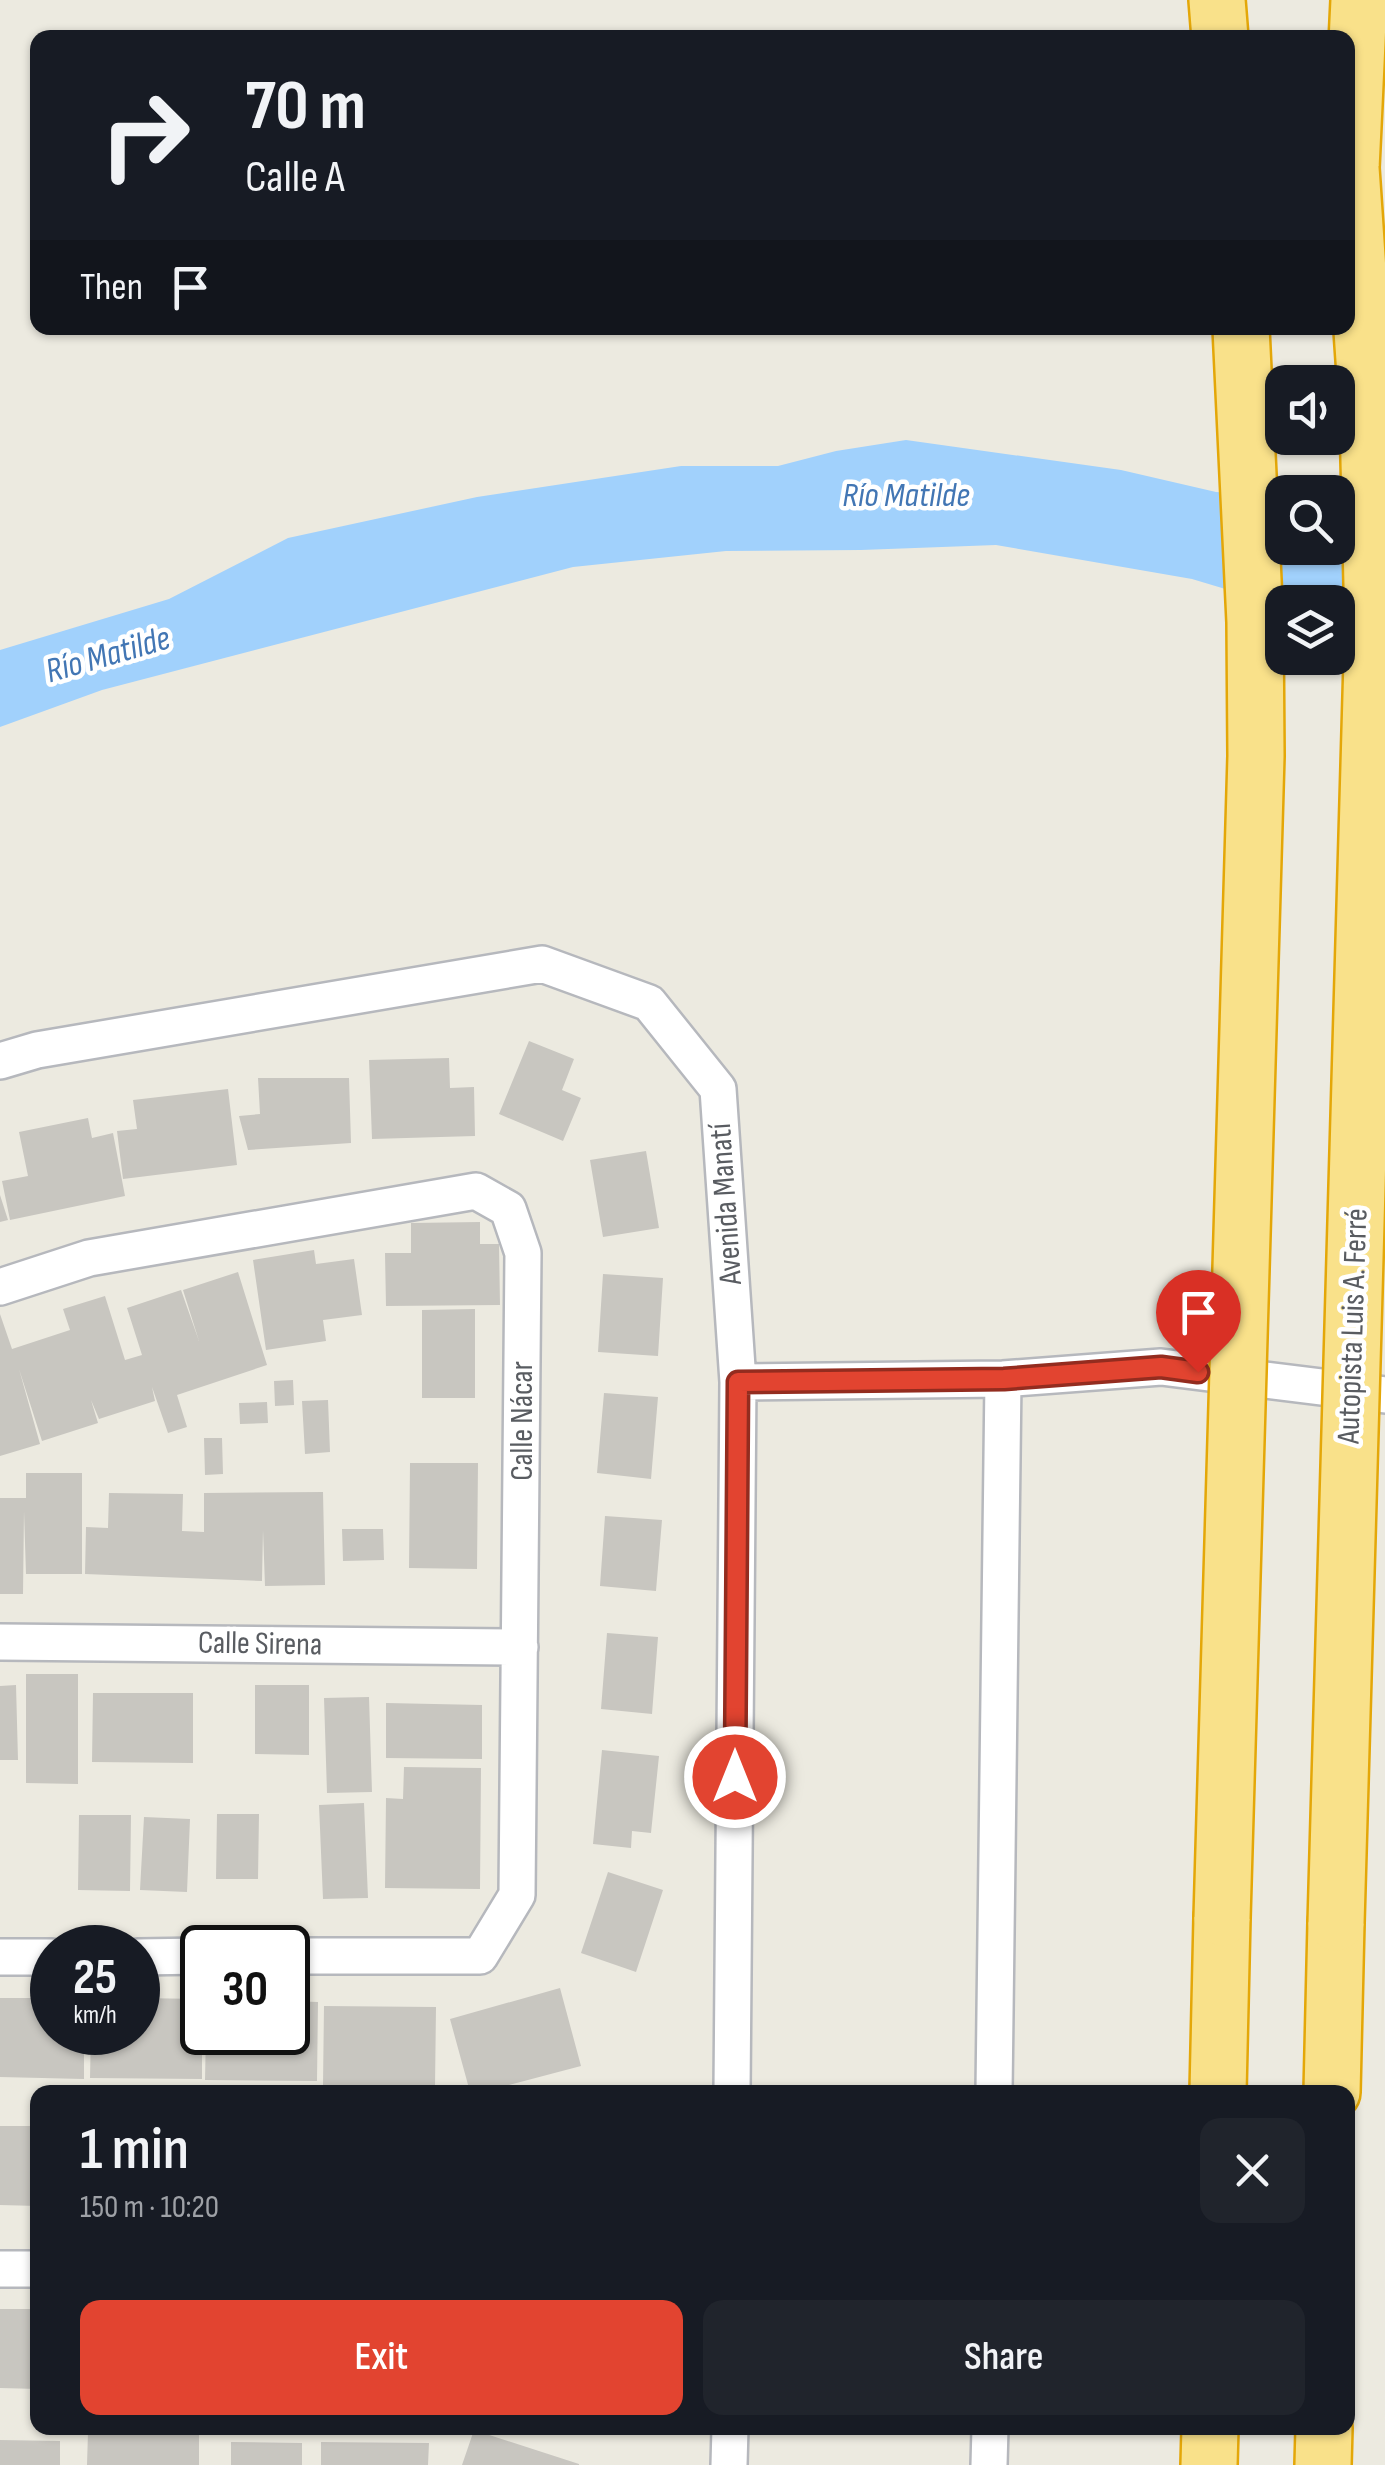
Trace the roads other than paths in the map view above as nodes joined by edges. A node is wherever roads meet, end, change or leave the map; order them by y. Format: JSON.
{"nodes":[{"id":1,"x":1216,"y":0,"type":"edge"},
{"id":2,"x":1332,"y":0,"type":"edge"},
{"id":3,"x":1359,"y":0,"type":"edge"},
{"id":4,"x":1219,"y":30,"type":"edge"},
{"id":5,"x":1335,"y":30,"type":"edge"},
{"id":6,"x":1355,"y":62,"type":"edge"},
{"id":7,"x":1355,"y":238,"type":"edge"},
{"id":8,"x":1241,"y":335,"type":"edge"},
{"id":9,"x":0,"y":1061,"type":"edge"},
{"id":10,"x":0,"y":1287,"type":"edge"},
{"id":11,"x":1004,"y":1379,"type":"junction"},
{"id":12,"x":738,"y":1382,"type":"junction"},
{"id":13,"x":1385,"y":1395,"type":"edge"},
{"id":14,"x":0,"y":1642,"type":"edge"},
{"id":15,"x":520,"y":1646,"type":"junction"},
{"id":16,"x":310,"y":1956,"type":"edge"},
{"id":17,"x":0,"y":1957,"type":"edge"},
{"id":18,"x":30,"y":1957,"type":"edge"},
{"id":19,"x":732,"y":2085,"type":"edge"},
{"id":20,"x":994,"y":2085,"type":"edge"},
{"id":21,"x":1218,"y":2085,"type":"edge"},
{"id":22,"x":1332,"y":2085,"type":"edge"},
{"id":23,"x":0,"y":2269,"type":"edge"},
{"id":24,"x":30,"y":2270,"type":"edge"},
{"id":25,"x":730,"y":2435,"type":"edge"},
{"id":26,"x":990,"y":2435,"type":"edge"},
{"id":27,"x":1210,"y":2435,"type":"edge"},
{"id":28,"x":1324,"y":2435,"type":"edge"},
{"id":29,"x":729,"y":2465,"type":"edge"},
{"id":30,"x":989,"y":2465,"type":"edge"},
{"id":31,"x":1209,"y":2465,"type":"edge"},
{"id":32,"x":1323,"y":2465,"type":"edge"}],
"edges":[{"from":1,"to":4,"type":"highway"},
{"from":2,"to":5,"type":"highway"},
{"from":3,"to":6,"type":"highway","name":"Autopista Luis A. Ferré"},
{"from":7,"to":22,"type":"highway","name":"Autopista Luis A. Ferré","bridge":true},
{"from":8,"to":21,"type":"highway","bridge":true},
{"from":9,"to":12,"type":"street","name":"Avenida Manatí"},
{"from":10,"to":15,"type":"street","name":"Calle Nácar"},
{"from":11,"to":12,"type":"street"},
{"from":11,"to":13,"type":"street"},
{"from":11,"to":20,"type":"street"},
{"from":12,"to":19,"type":"street","name":"Avenida Manatí"},
{"from":14,"to":15,"type":"street","name":"Calle Sirena"},
{"from":15,"to":16,"type":"street","name":"Calle Nácar"},
{"from":17,"to":18,"type":"street"},
{"from":23,"to":24,"type":"street"},
{"from":25,"to":29,"type":"street"},
{"from":26,"to":30,"type":"street"},
{"from":27,"to":31,"type":"highway"},
{"from":28,"to":32,"type":"highway"}]}
